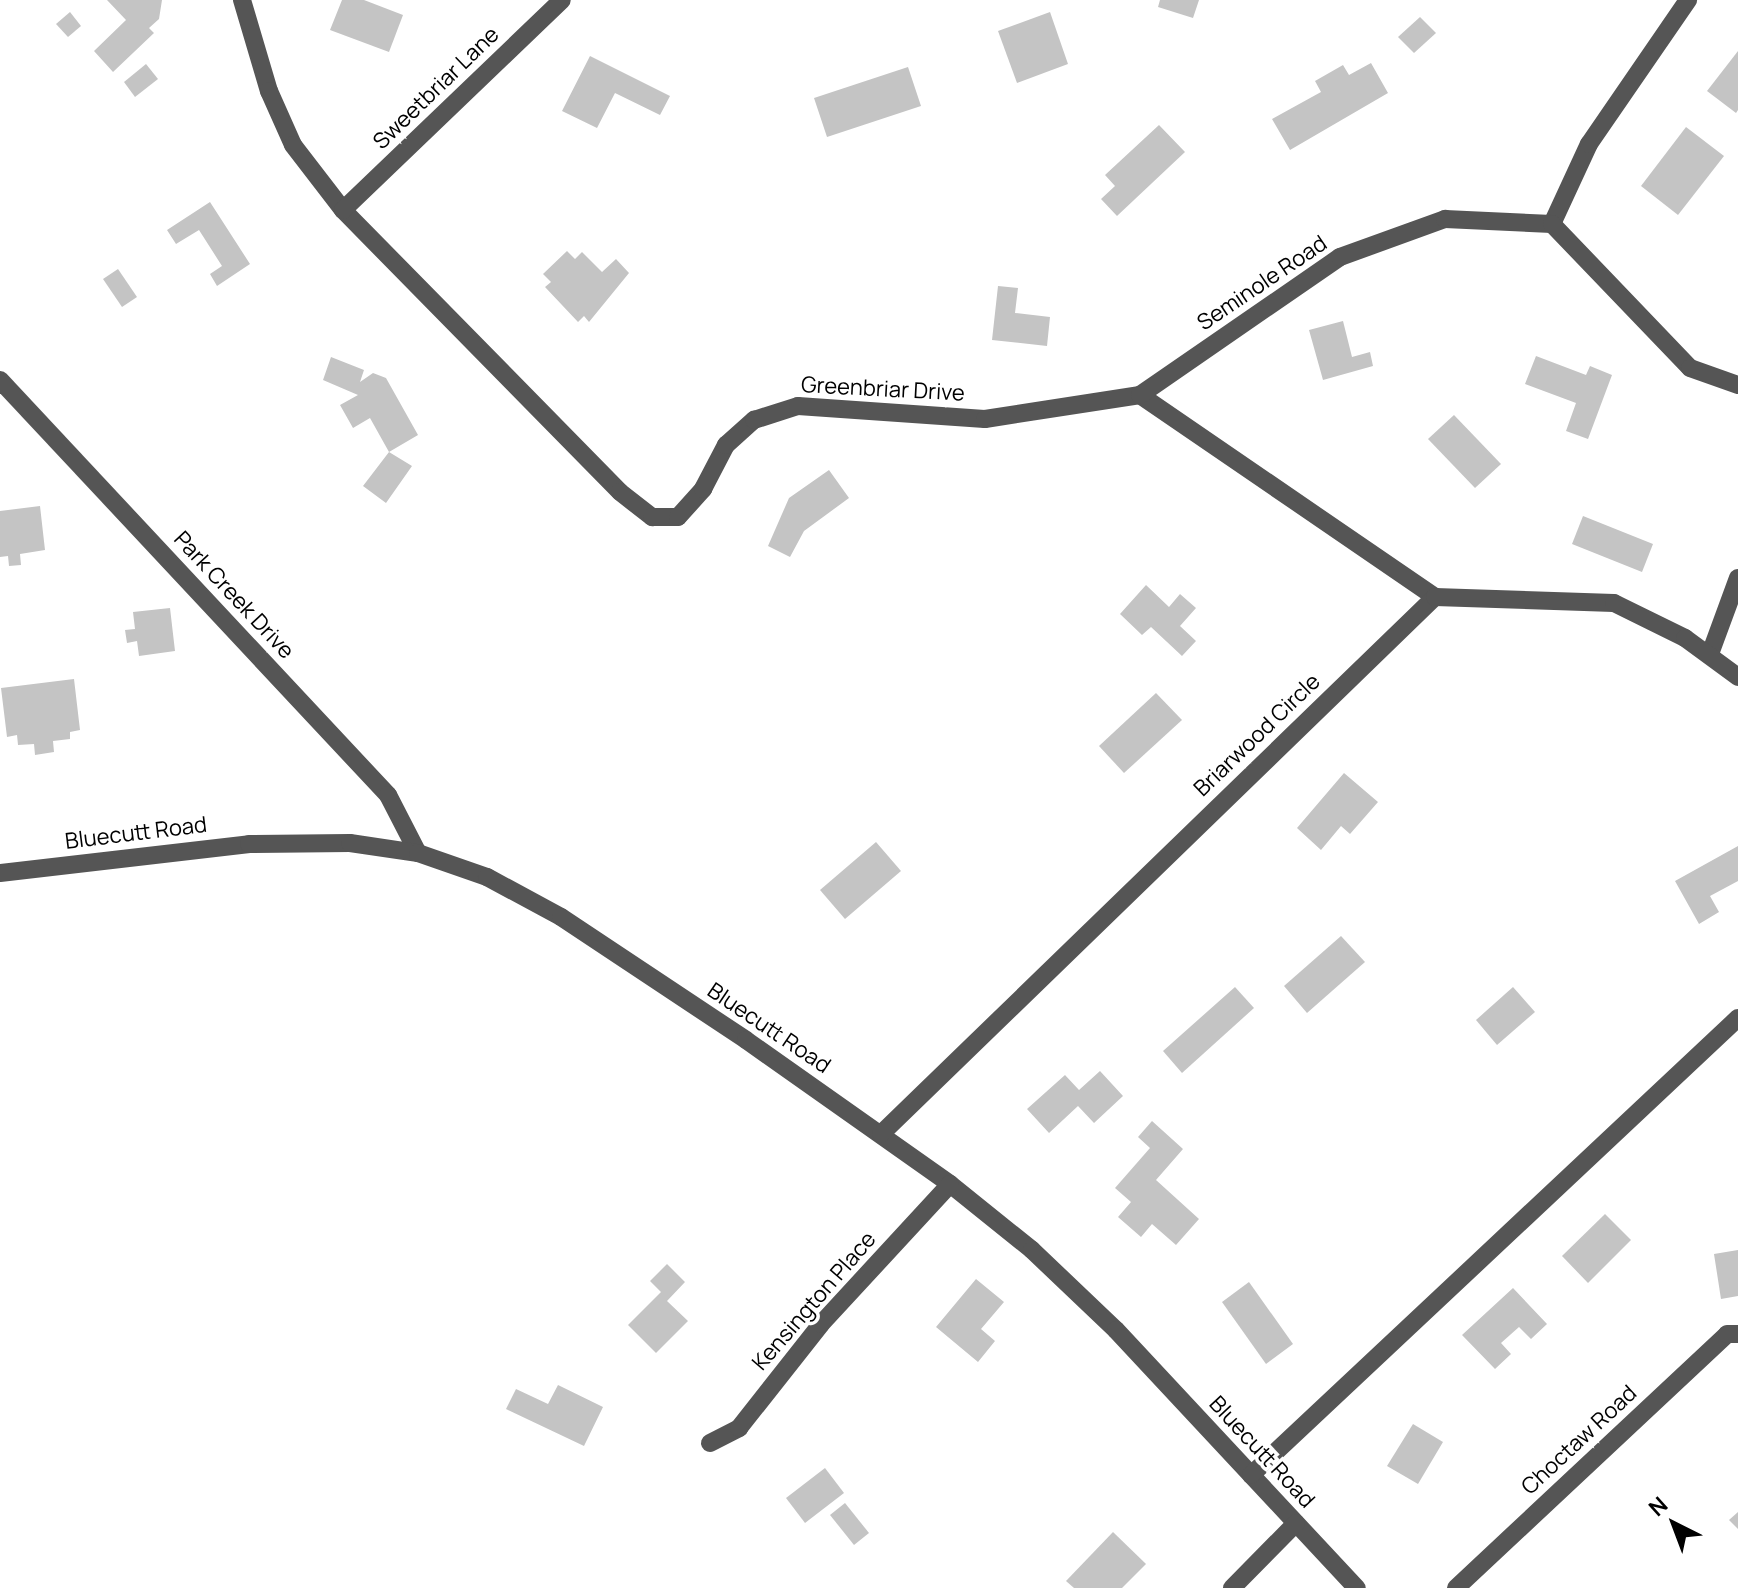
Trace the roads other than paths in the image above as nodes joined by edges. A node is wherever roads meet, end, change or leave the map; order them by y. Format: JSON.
{"nodes":[{"id":1,"x":242,"y":0,"type":"edge"},
{"id":2,"x":562,"y":0,"type":"edge"},
{"id":3,"x":1688,"y":0,"type":"edge"},
{"id":4,"x":343,"y":210,"type":"junction"},
{"id":5,"x":1552,"y":224,"type":"junction"},
{"id":6,"x":0,"y":380,"type":"edge"},
{"id":7,"x":1738,"y":385,"type":"edge"},
{"id":8,"x":1140,"y":395,"type":"junction"},
{"id":9,"x":1738,"y":578,"type":"edge"},
{"id":10,"x":1435,"y":597,"type":"junction"},
{"id":11,"x":1710,"y":654,"type":"junction"},
{"id":12,"x":1738,"y":677,"type":"edge"},
{"id":13,"x":418,"y":853,"type":"junction"},
{"id":14,"x":0,"y":873,"type":"edge"},
{"id":15,"x":1738,"y":1018,"type":"edge"},
{"id":16,"x":881,"y":1134,"type":"junction"},
{"id":17,"x":950,"y":1184,"type":"junction"},
{"id":18,"x":1738,"y":1334,"type":"edge"},
{"id":19,"x":710,"y":1443,"type":"dead end"},
{"id":20,"x":1251,"y":1475,"type":"junction"},
{"id":21,"x":1296,"y":1523,"type":"junction"},
{"id":22,"x":1232,"y":1588,"type":"edge"},
{"id":23,"x":1357,"y":1588,"type":"edge"},
{"id":24,"x":1456,"y":1588,"type":"edge"}],
"edges":[{"from":1,"to":4,"type":"street","name":"Greenbriar Drive"},
{"from":2,"to":4,"type":"street","name":"Sweetbriar Lane"},
{"from":3,"to":5,"type":"street"},
{"from":4,"to":8,"type":"street","name":"Greenbriar Drive"},
{"from":5,"to":7,"type":"street"},
{"from":5,"to":8,"type":"street","name":"Seminole Road"},
{"from":6,"to":13,"type":"street","name":"Park Creek Drive"},
{"from":8,"to":10,"type":"street"},
{"from":9,"to":11,"type":"street"},
{"from":10,"to":11,"type":"street"},
{"from":10,"to":16,"type":"street","name":"Briarwood Circle"},
{"from":11,"to":12,"type":"street"},
{"from":13,"to":14,"type":"street","name":"Bluecutt Road"},
{"from":13,"to":16,"type":"street","name":"Bluecutt Road"},
{"from":15,"to":20,"type":"street"},
{"from":16,"to":17,"type":"street","name":"Bluecutt Road"},
{"from":17,"to":19,"type":"street","name":"Kensington Place"},
{"from":17,"to":20,"type":"street","name":"Bluecutt Road"},
{"from":18,"to":24,"type":"street","name":"Choctaw Road"},
{"from":20,"to":21,"type":"street","name":"Bluecutt Road"},
{"from":21,"to":22,"type":"street"},
{"from":21,"to":23,"type":"street","name":"Bluecutt Road"}]}
